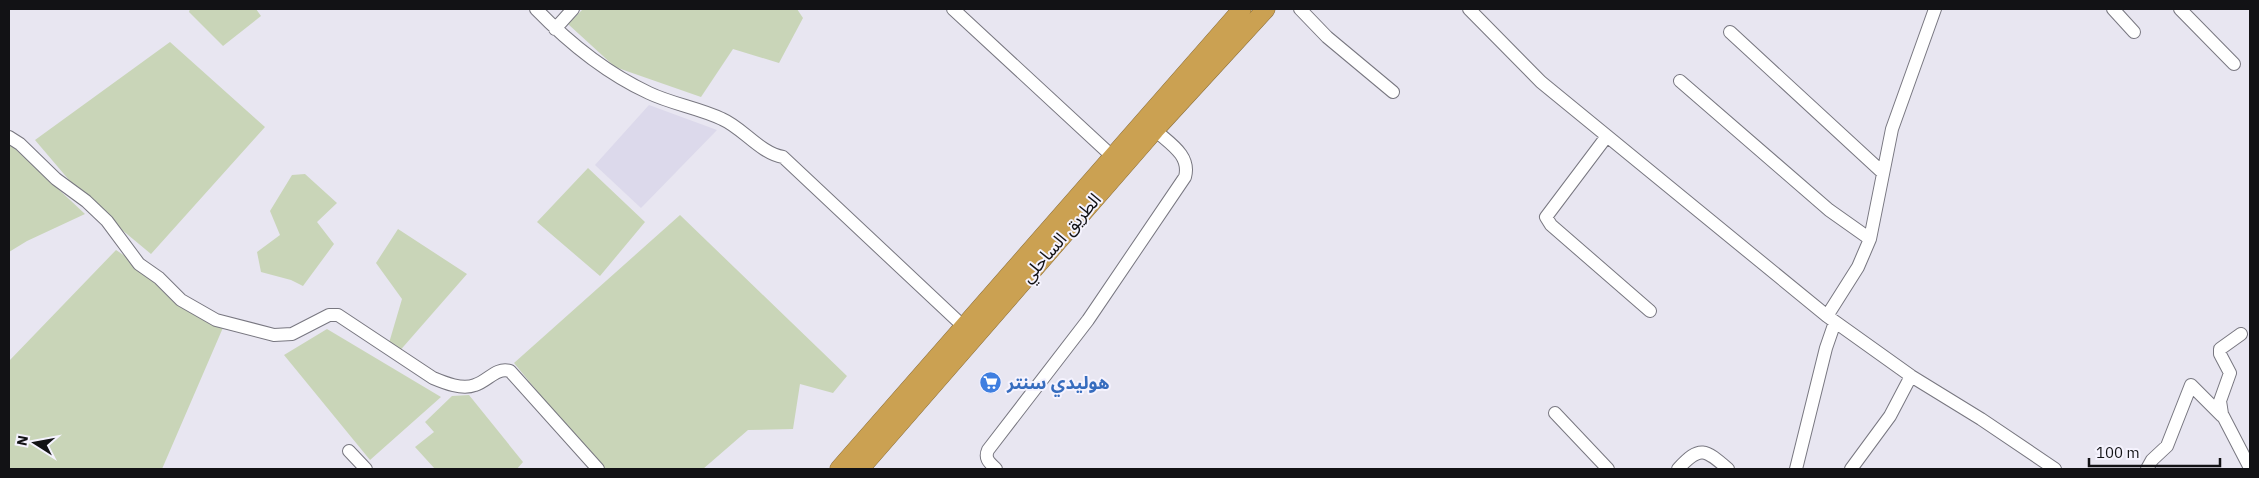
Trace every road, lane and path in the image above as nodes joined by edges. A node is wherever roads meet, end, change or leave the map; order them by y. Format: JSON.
{"nodes":[{"id":1,"x":536,"y":9,"type":"edge"},
{"id":2,"x":573,"y":9,"type":"edge"},
{"id":3,"x":953,"y":9,"type":"edge"},
{"id":4,"x":1242,"y":9,"type":"edge"},
{"id":5,"x":1266,"y":9,"type":"edge"},
{"id":6,"x":1300,"y":9,"type":"edge"},
{"id":7,"x":1469,"y":9,"type":"edge"},
{"id":8,"x":1935,"y":9,"type":"edge"},
{"id":9,"x":2114,"y":9,"type":"edge"},
{"id":10,"x":2180,"y":9,"type":"edge"},
{"id":11,"x":556,"y":29,"type":"junction"},
{"id":12,"x":1730,"y":32,"type":"dead end"},
{"id":13,"x":2134,"y":32,"type":"dead end"},
{"id":14,"x":2234,"y":64,"type":"dead end"},
{"id":15,"x":1680,"y":81,"type":"dead end"},
{"id":16,"x":1393,"y":92,"type":"dead end"},
{"id":17,"x":1155,"y":130,"type":"junction"},
{"id":18,"x":1607,"y":136,"type":"junction"},
{"id":19,"x":9,"y":137,"type":"edge"},
{"id":20,"x":1113,"y":157,"type":"junction"},
{"id":21,"x":1882,"y":172,"type":"junction"},
{"id":22,"x":1870,"y":239,"type":"junction"},
{"id":23,"x":1650,"y":311,"type":"dead end"},
{"id":24,"x":1831,"y":319,"type":"junction"},
{"id":25,"x":963,"y":326,"type":"junction"},
{"id":26,"x":2241,"y":334,"type":"dead end"},
{"id":27,"x":1911,"y":376,"type":"junction"},
{"id":28,"x":1555,"y":413,"type":"dead end"},
{"id":29,"x":2224,"y":417,"type":"junction"},
{"id":30,"x":348,"y":450,"type":"dead end"},
{"id":31,"x":2250,"y":468,"type":"edge"},
{"id":32,"x":366,"y":469,"type":"edge"},
{"id":33,"x":598,"y":469,"type":"edge"},
{"id":34,"x":839,"y":469,"type":"edge"},
{"id":35,"x":860,"y":469,"type":"edge"},
{"id":36,"x":996,"y":469,"type":"edge"},
{"id":37,"x":1608,"y":469,"type":"edge"},
{"id":38,"x":1678,"y":469,"type":"edge"},
{"id":39,"x":1728,"y":469,"type":"edge"},
{"id":40,"x":1796,"y":469,"type":"edge"},
{"id":41,"x":1851,"y":469,"type":"edge"},
{"id":42,"x":2054,"y":469,"type":"edge"},
{"id":43,"x":2147,"y":469,"type":"edge"}],
"edges":[{"from":1,"to":11,"type":"street"},
{"from":2,"to":11,"type":"street"},
{"from":3,"to":20,"type":"street"},
{"from":4,"to":20,"type":"highway","name":"الطريق الساحلي"},
{"from":5,"to":17,"type":"highway","name":"الطريق الساحلي"},
{"from":6,"to":16,"type":"street"},
{"from":7,"to":18,"type":"street"},
{"from":8,"to":21,"type":"street"},
{"from":9,"to":13,"type":"street"},
{"from":10,"to":14,"type":"street"},
{"from":11,"to":25,"type":"street"},
{"from":12,"to":21,"type":"street"},
{"from":15,"to":22,"type":"street"},
{"from":17,"to":35,"type":"highway","name":"الطريق الساحلي"},
{"from":17,"to":36,"type":"street"},
{"from":18,"to":23,"type":"street"},
{"from":18,"to":24,"type":"street"},
{"from":19,"to":33,"type":"street"},
{"from":20,"to":25,"type":"highway","name":"الطريق الساحلي"},
{"from":21,"to":22,"type":"street"},
{"from":22,"to":24,"type":"street"},
{"from":24,"to":27,"type":"street"},
{"from":24,"to":40,"type":"street"},
{"from":25,"to":34,"type":"highway","name":"الطريق الساحلي"},
{"from":26,"to":29,"type":"street"},
{"from":27,"to":41,"type":"street"},
{"from":27,"to":42,"type":"street"},
{"from":28,"to":37,"type":"street"},
{"from":29,"to":31,"type":"street"},
{"from":29,"to":43,"type":"street"},
{"from":30,"to":32,"type":"street"},
{"from":38,"to":39,"type":"street"}]}
